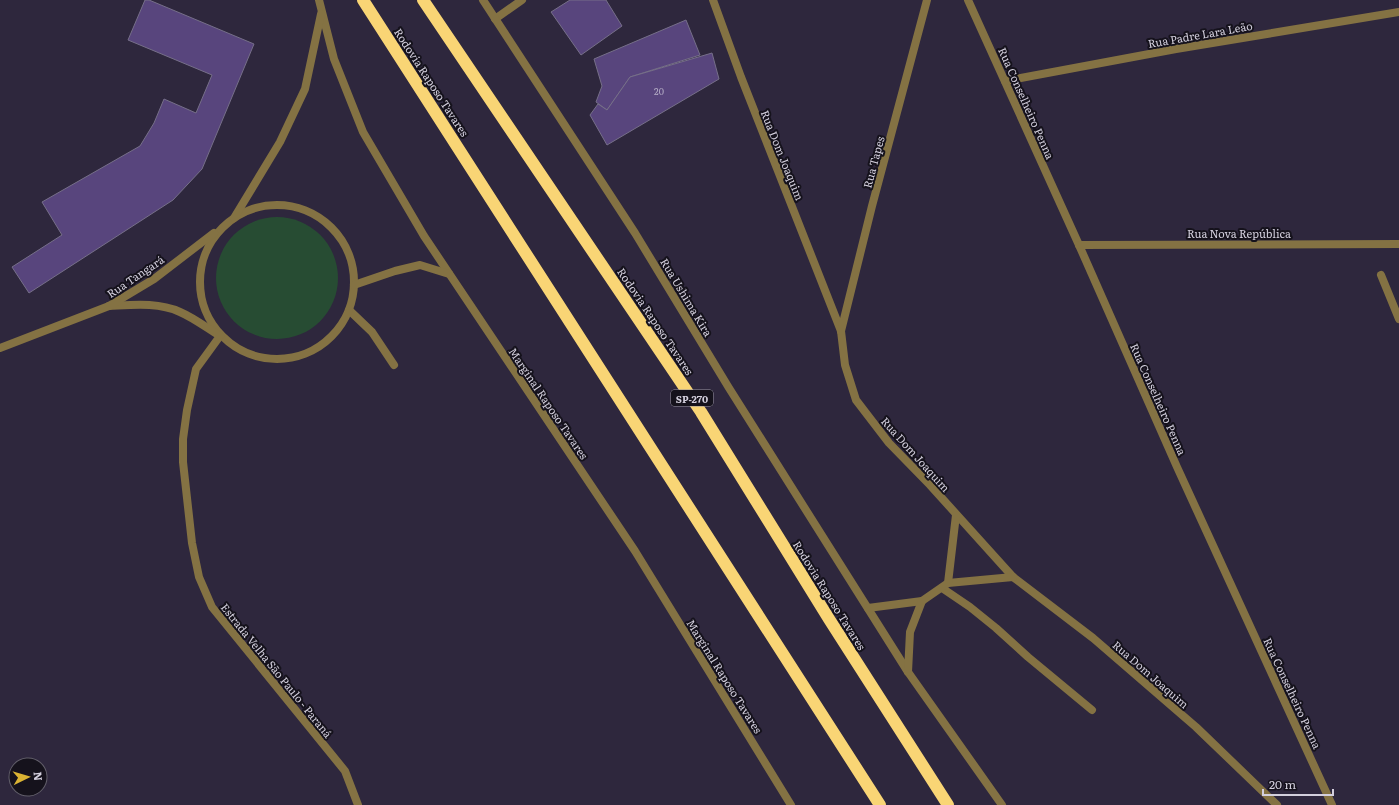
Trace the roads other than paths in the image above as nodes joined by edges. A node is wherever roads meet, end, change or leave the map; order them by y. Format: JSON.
{"nodes":[{"id":1,"x":319,"y":0,"type":"edge"},
{"id":2,"x":363,"y":0,"type":"edge"},
{"id":3,"x":423,"y":0,"type":"edge"},
{"id":4,"x":483,"y":0,"type":"edge"},
{"id":5,"x":522,"y":0,"type":"edge"},
{"id":6,"x":713,"y":0,"type":"edge"},
{"id":7,"x":928,"y":0,"type":"edge"},
{"id":8,"x":968,"y":0,"type":"edge"},
{"id":9,"x":321,"y":11,"type":"junction"},
{"id":10,"x":1399,"y":12,"type":"edge"},
{"id":11,"x":495,"y":19,"type":"junction"},
{"id":12,"x":1005,"y":81,"type":"junction"},
{"id":13,"x":231,"y":220,"type":"junction"},
{"id":14,"x":1399,"y":244,"type":"edge"},
{"id":15,"x":1079,"y":245,"type":"junction"},
{"id":16,"x":449,"y":274,"type":"junction"},
{"id":17,"x":1380,"y":275,"type":"dead end"},
{"id":18,"x":354,"y":285,"type":"junction"},
{"id":19,"x":109,"y":306,"type":"junction"},
{"id":20,"x":349,"y":310,"type":"junction"},
{"id":21,"x":1399,"y":319,"type":"edge"},
{"id":22,"x":841,"y":331,"type":"junction"},
{"id":23,"x":220,"y":336,"type":"junction"},
{"id":24,"x":0,"y":348,"type":"edge"},
{"id":25,"x":394,"y":365,"type":"dead end"},
{"id":26,"x":956,"y":515,"type":"junction"},
{"id":27,"x":1013,"y":577,"type":"junction"},
{"id":28,"x":945,"y":586,"type":"junction"},
{"id":29,"x":922,"y":601,"type":"junction"},
{"id":30,"x":868,"y":608,"type":"junction"},
{"id":31,"x":908,"y":672,"type":"junction"},
{"id":32,"x":1092,"y":710,"type":"dead end"},
{"id":33,"x":358,"y":805,"type":"edge"},
{"id":34,"x":792,"y":805,"type":"edge"},
{"id":35,"x":880,"y":805,"type":"edge"},
{"id":36,"x":948,"y":805,"type":"edge"},
{"id":37,"x":1002,"y":805,"type":"edge"},
{"id":38,"x":1277,"y":805,"type":"edge"},
{"id":39,"x":1332,"y":805,"type":"edge"}],
"edges":[{"from":1,"to":9,"type":"street","name":"Marginal Raposo Tavares"},
{"from":2,"to":35,"type":"highway","name":"Rodovia Raposo Tavares"},
{"from":3,"to":36,"type":"highway","name":"Rodovia Raposo Tavares","number":"SP-270"},
{"from":4,"to":11,"type":"street","name":"Rua Ushima Kira"},
{"from":5,"to":11,"type":"street"},
{"from":6,"to":22,"type":"street","name":"Rua Dom Joaquim"},
{"from":7,"to":22,"type":"street","name":"Rua Tapes"},
{"from":8,"to":12,"type":"street","name":"Rua Conselheiro Penna"},
{"from":9,"to":13,"type":"street"},
{"from":9,"to":16,"type":"street","name":"Marginal Raposo Tavares"},
{"from":10,"to":12,"type":"street","name":"Rua Padre Lara Leão"},
{"from":11,"to":30,"type":"street","name":"Rua Ushima Kira"},
{"from":12,"to":15,"type":"street","name":"Rua Conselheiro Penna"},
{"from":13,"to":18,"type":"street"},
{"from":13,"to":19,"type":"street","name":"Rua Tangará"},
{"from":13,"to":23,"type":"street"},
{"from":14,"to":15,"type":"street","name":"Rua Nova República"},
{"from":15,"to":39,"type":"street","name":"Rua Conselheiro Penna"},
{"from":16,"to":18,"type":"street"},
{"from":16,"to":34,"type":"street","name":"Marginal Raposo Tavares"},
{"from":17,"to":21,"type":"street"},
{"from":18,"to":20,"type":"street"},
{"from":19,"to":23,"type":"street","name":"Rua Tangará"},
{"from":19,"to":24,"type":"street"},
{"from":20,"to":23,"type":"street"},
{"from":20,"to":25,"type":"street"},
{"from":22,"to":26,"type":"street","name":"Rua Dom Joaquim"},
{"from":23,"to":33,"type":"street","name":"Estrada Velha São Paulo - Paraná"},
{"from":26,"to":27,"type":"street","name":"Rua Dom Joaquim"},
{"from":26,"to":28,"type":"street"},
{"from":27,"to":28,"type":"street"},
{"from":27,"to":38,"type":"street","name":"Rua Dom Joaquim"},
{"from":28,"to":29,"type":"street"},
{"from":28,"to":32,"type":"street"},
{"from":29,"to":30,"type":"street"},
{"from":29,"to":31,"type":"street"},
{"from":30,"to":31,"type":"street","name":"Rua Ushima Kira"},
{"from":31,"to":37,"type":"street","name":"Rua Ushima Kira"}]}
